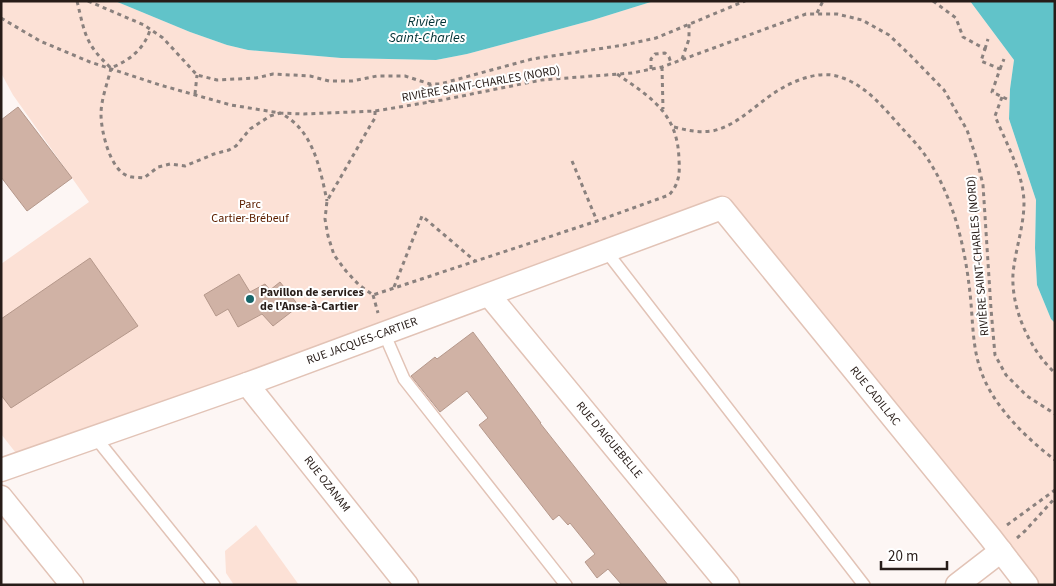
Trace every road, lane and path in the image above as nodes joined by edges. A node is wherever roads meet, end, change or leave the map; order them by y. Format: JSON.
{"nodes":[{"id":1,"x":76,"y":1,"type":"edge"},
{"id":2,"x":88,"y":1,"type":"edge"},
{"id":3,"x":745,"y":1,"type":"edge"},
{"id":4,"x":823,"y":1,"type":"edge"},
{"id":5,"x":933,"y":1,"type":"edge"},
{"id":6,"x":817,"y":13,"type":"junction"},
{"id":7,"x":1,"y":18,"type":"edge"},
{"id":8,"x":689,"y":24,"type":"junction"},
{"id":9,"x":150,"y":30,"type":"junction"},
{"id":10,"x":988,"y":39,"type":"dead end"},
{"id":11,"x":985,"y":49,"type":"junction"},
{"id":12,"x":682,"y":59,"type":"junction"},
{"id":13,"x":1004,"y":59,"type":"dead end"},
{"id":14,"x":671,"y":63,"type":"junction"},
{"id":15,"x":662,"y":67,"type":"junction"},
{"id":16,"x":111,"y":68,"type":"junction"},
{"id":17,"x":651,"y":69,"type":"junction"},
{"id":18,"x":1000,"y":69,"type":"junction"},
{"id":19,"x":617,"y":74,"type":"junction"},
{"id":20,"x":197,"y":75,"type":"junction"},
{"id":21,"x":430,"y":84,"type":"junction"},
{"id":22,"x":195,"y":94,"type":"junction"},
{"id":23,"x":1002,"y":97,"type":"junction"},
{"id":24,"x":1009,"y":100,"type":"dead end"},
{"id":25,"x":430,"y":102,"type":"junction"},
{"id":26,"x":663,"y":110,"type":"junction"},
{"id":27,"x":375,"y":111,"type":"junction"},
{"id":28,"x":280,"y":113,"type":"junction"},
{"id":29,"x":674,"y":127,"type":"junction"},
{"id":30,"x":572,"y":161,"type":"dead end"},
{"id":31,"x":327,"y":201,"type":"junction"},
{"id":32,"x":722,"y":208,"type":"joint"},
{"id":33,"x":597,"y":221,"type":"junction"},
{"id":34,"x":606,"y":251,"type":"junction"},
{"id":35,"x":475,"y":262,"type":"junction"},
{"id":36,"x":393,"y":288,"type":"junction"},
{"id":37,"x":489,"y":294,"type":"junction"},
{"id":38,"x":384,"y":333,"type":"junction"},
{"id":39,"x":1055,"y":373,"type":"edge"},
{"id":40,"x":248,"y":384,"type":"junction"},
{"id":41,"x":1055,"y":414,"type":"edge"},
{"id":42,"x":95,"y":437,"type":"junction"},
{"id":43,"x":1055,"y":460,"type":"edge"},
{"id":44,"x":1,"y":470,"type":"edge"},
{"id":45,"x":1055,"y":490,"type":"edge"},
{"id":46,"x":1,"y":497,"type":"edge"},
{"id":47,"x":1055,"y":498,"type":"edge"},
{"id":48,"x":995,"y":544,"type":"junction"},
{"id":49,"x":72,"y":585,"type":"edge"},
{"id":50,"x":214,"y":585,"type":"edge"},
{"id":51,"x":406,"y":585,"type":"edge"},
{"id":52,"x":566,"y":585,"type":"edge"},
{"id":53,"x":728,"y":585,"type":"edge"},
{"id":54,"x":864,"y":585,"type":"edge"},
{"id":55,"x":958,"y":585,"type":"edge"},
{"id":56,"x":1026,"y":585,"type":"edge"}],
"edges":[{"from":1,"to":16,"type":"path"},
{"from":2,"to":9,"type":"path"},
{"from":3,"to":8,"type":"path"},
{"from":4,"to":6,"type":"path"},
{"from":5,"to":11,"type":"path"},
{"from":6,"to":12,"type":"path","name":"RIVIÈRE SAINT-CHARLES (NORD)"},
{"from":6,"to":41,"type":"path","name":"RIVIÈRE SAINT-CHARLES (NORD)"},
{"from":7,"to":16,"type":"path","name":"RIVIÈRE SAINT-CHARLES (NORD)"},
{"from":8,"to":12,"type":"path"},
{"from":8,"to":21,"type":"path"},
{"from":9,"to":16,"type":"path"},
{"from":9,"to":20,"type":"path"},
{"from":10,"to":11,"type":"path"},
{"from":11,"to":18,"type":"path"},
{"from":12,"to":14,"type":"path","name":"RIVIÈRE SAINT-CHARLES (NORD)"},
{"from":13,"to":18,"type":"path"},
{"from":14,"to":15,"type":"path","name":"RIVIÈRE SAINT-CHARLES (NORD)"},
{"from":14,"to":17,"type":"path"},
{"from":15,"to":17,"type":"path","name":"RIVIÈRE SAINT-CHARLES (NORD)"},
{"from":15,"to":26,"type":"path"},
{"from":16,"to":22,"type":"path","name":"RIVIÈRE SAINT-CHARLES (NORD)"},
{"from":16,"to":28,"type":"path"},
{"from":17,"to":19,"type":"path","name":"RIVIÈRE SAINT-CHARLES (NORD)"},
{"from":18,"to":23,"type":"path"},
{"from":19,"to":25,"type":"path","name":"RIVIÈRE SAINT-CHARLES (NORD)"},
{"from":19,"to":26,"type":"path"},
{"from":20,"to":21,"type":"path"},
{"from":20,"to":22,"type":"path"},
{"from":21,"to":25,"type":"path"},
{"from":22,"to":28,"type":"path","name":"RIVIÈRE SAINT-CHARLES (NORD)"},
{"from":23,"to":24,"type":"path"},
{"from":23,"to":39,"type":"path"},
{"from":25,"to":27,"type":"path","name":"RIVIÈRE SAINT-CHARLES (NORD)"},
{"from":26,"to":29,"type":"path"},
{"from":27,"to":28,"type":"path","name":"RIVIÈRE SAINT-CHARLES (NORD)"},
{"from":27,"to":31,"type":"path"},
{"from":28,"to":31,"type":"path"},
{"from":29,"to":33,"type":"path"},
{"from":29,"to":43,"type":"path"},
{"from":30,"to":33,"type":"path"},
{"from":31,"to":36,"type":"path"},
{"from":32,"to":34,"type":"street","name":"RUE JACQUES-CARTIER"},
{"from":32,"to":48,"type":"street","name":"RUE CADILLAC"},
{"from":33,"to":35,"type":"path"},
{"from":34,"to":37,"type":"street","name":"RUE JACQUES-CARTIER"},
{"from":34,"to":54,"type":"lane"},
{"from":35,"to":36,"type":"path"},
{"from":35,"to":36,"type":"path"},
{"from":37,"to":38,"type":"street","name":"RUE JACQUES-CARTIER"},
{"from":37,"to":53,"type":"street","name":"RUE D'AIGUEBELLE"},
{"from":38,"to":40,"type":"street","name":"RUE JACQUES-CARTIER"},
{"from":38,"to":52,"type":"lane"},
{"from":40,"to":42,"type":"street","name":"RUE JACQUES-CARTIER"},
{"from":40,"to":51,"type":"street","name":"RUE OZANAM"},
{"from":42,"to":44,"type":"street","name":"RUE JACQUES-CARTIER"},
{"from":42,"to":50,"type":"lane"},
{"from":45,"to":48,"type":"path"},
{"from":46,"to":49,"type":"street"},
{"from":47,"to":48,"type":"path"},
{"from":48,"to":55,"type":"street"},
{"from":48,"to":56,"type":"street","name":"RUE CADILLAC"}]}
